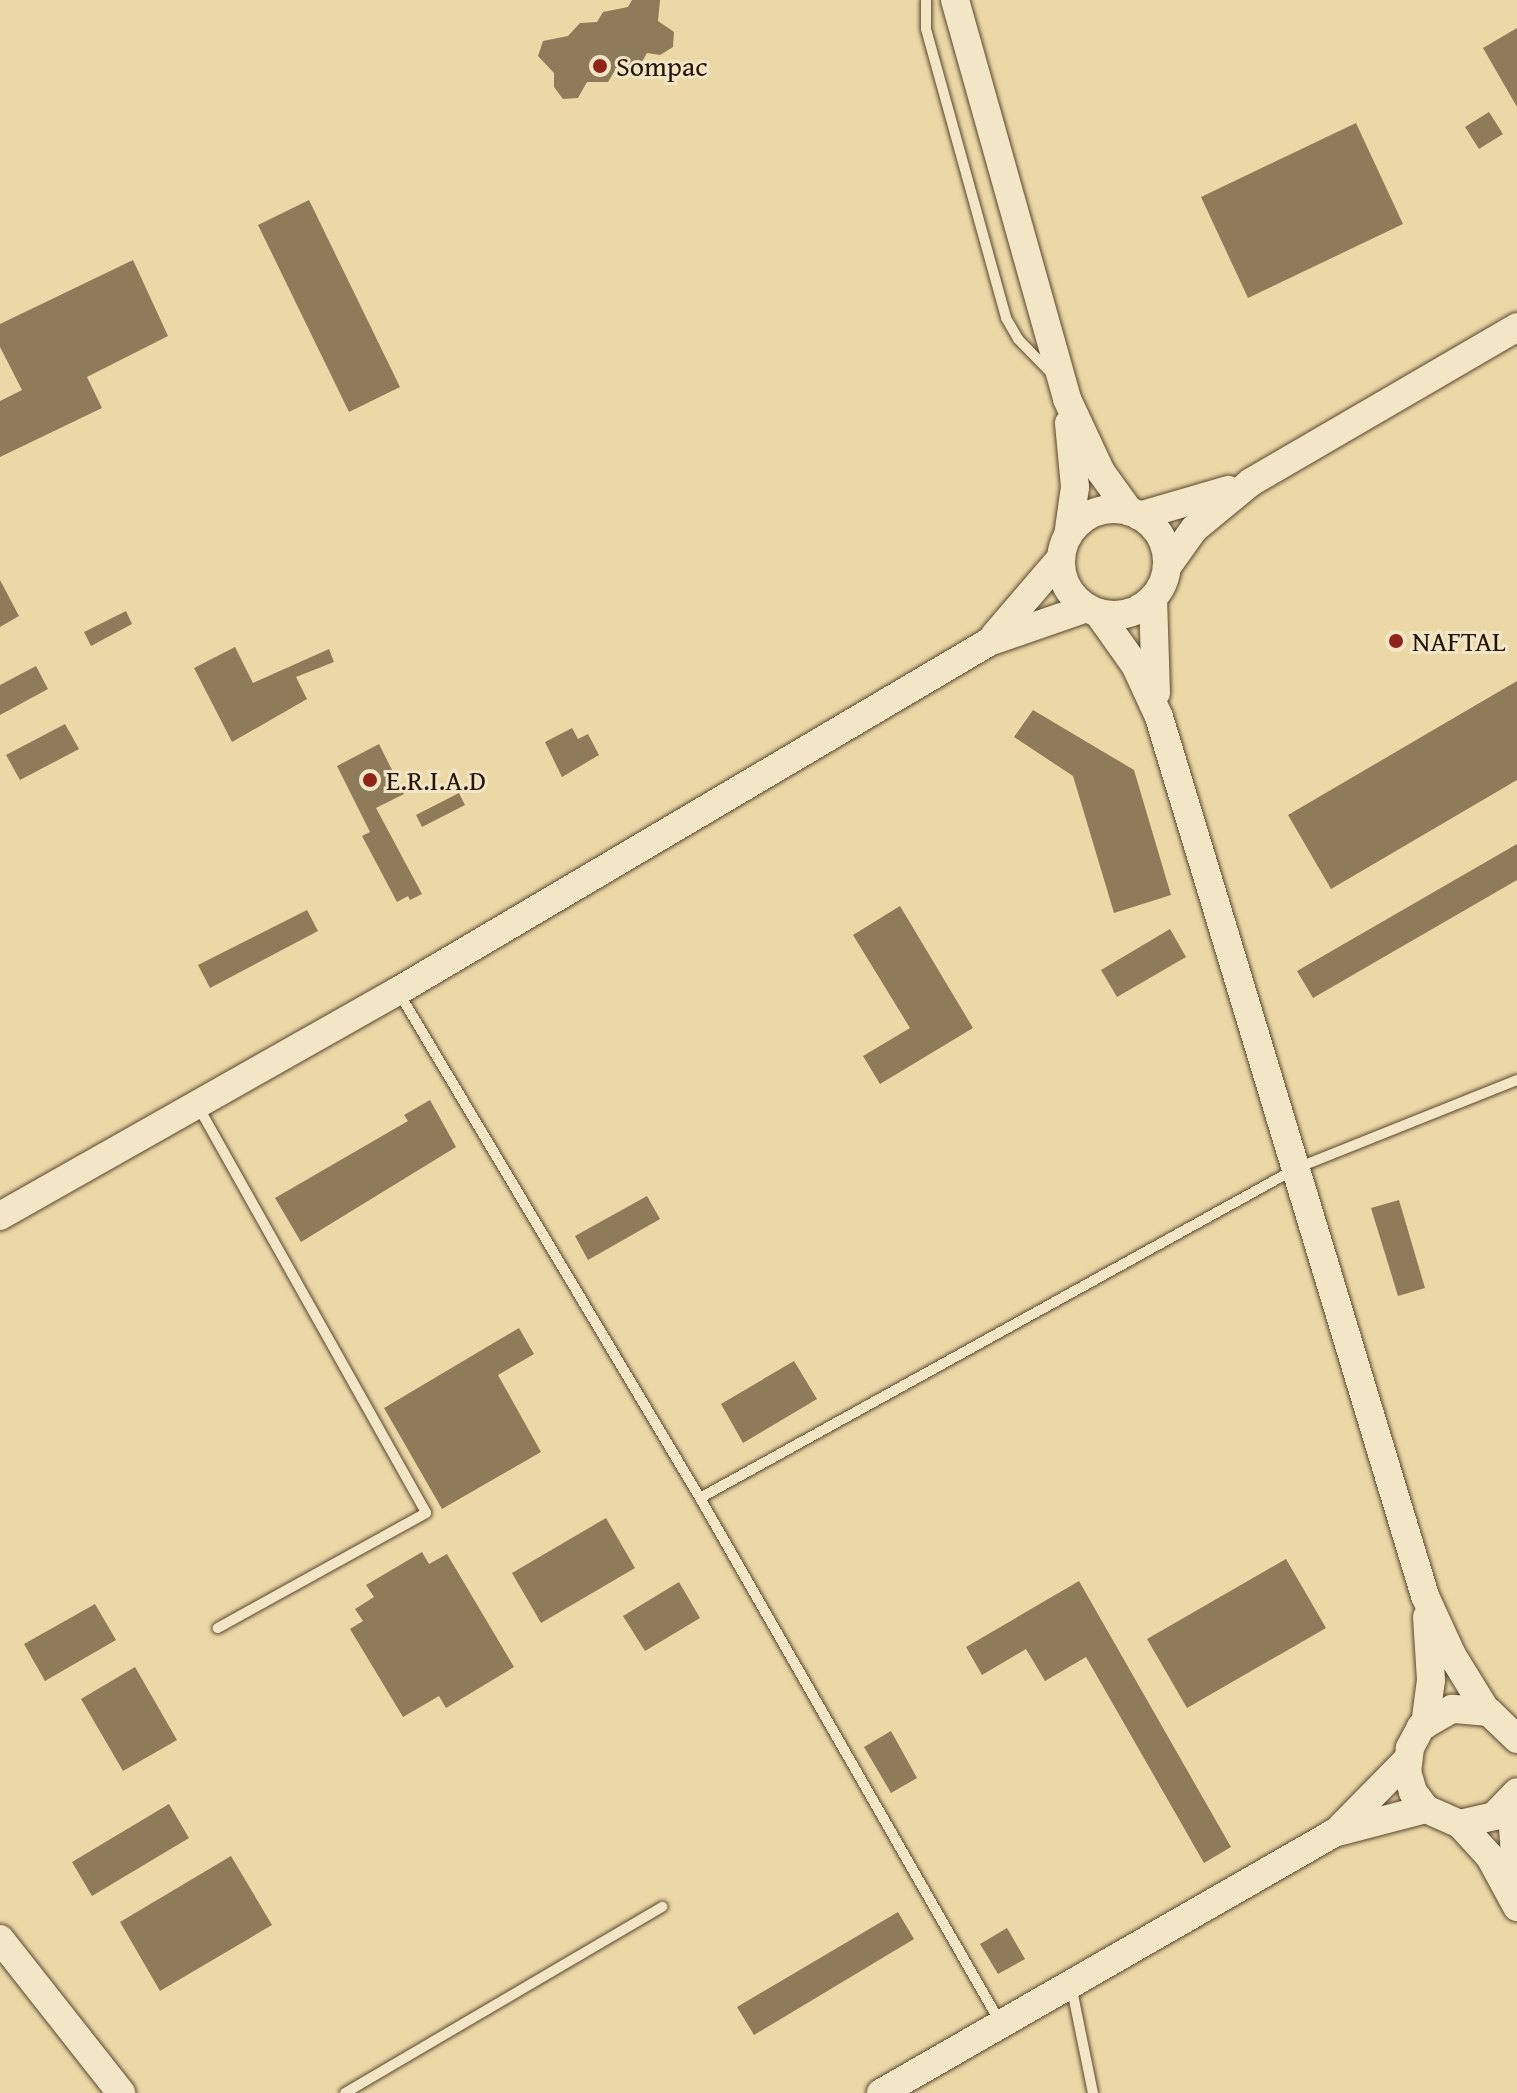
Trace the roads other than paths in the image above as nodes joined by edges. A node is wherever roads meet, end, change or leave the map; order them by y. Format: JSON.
{"nodes":[{"id":1,"x":926,"y":0,"type":"edge"},
{"id":2,"x":955,"y":0,"type":"edge"},
{"id":3,"x":1517,"y":327,"type":"edge"},
{"id":4,"x":1064,"y":391,"type":"junction"},
{"id":5,"x":1251,"y":482,"type":"junction"},
{"id":6,"x":1135,"y":514,"type":"junction"},
{"id":7,"x":1065,"y":547,"type":"junction"},
{"id":8,"x":1167,"y":567,"type":"junction"},
{"id":9,"x":1153,"y":598,"type":"junction"},
{"id":10,"x":1093,"y":610,"type":"junction"},
{"id":11,"x":989,"y":642,"type":"junction"},
{"id":12,"x":1159,"y":717,"type":"junction"},
{"id":13,"x":398,"y":991,"type":"junction"},
{"id":14,"x":1517,"y":1080,"type":"edge"},
{"id":15,"x":196,"y":1103,"type":"junction"},
{"id":16,"x":1297,"y":1168,"type":"junction"},
{"id":17,"x":0,"y":1216,"type":"edge"},
{"id":18,"x":700,"y":1498,"type":"junction"},
{"id":19,"x":1425,"y":1596,"type":"junction"},
{"id":20,"x":218,"y":1628,"type":"dead end"},
{"id":21,"x":1517,"y":1704,"type":"edge"},
{"id":22,"x":1488,"y":1712,"type":"junction"},
{"id":23,"x":1425,"y":1725,"type":"junction"},
{"id":24,"x":1517,"y":1739,"type":"edge"},
{"id":25,"x":1407,"y":1760,"type":"junction"},
{"id":26,"x":1514,"y":1797,"type":"edge"},
{"id":27,"x":1426,"y":1809,"type":"junction"},
{"id":28,"x":1460,"y":1824,"type":"junction"},
{"id":29,"x":1334,"y":1833,"type":"junction"},
{"id":30,"x":1517,"y":1883,"type":"edge"},
{"id":31,"x":662,"y":1907,"type":"dead end"},
{"id":32,"x":1517,"y":1907,"type":"edge"},
{"id":33,"x":0,"y":1939,"type":"edge"},
{"id":34,"x":1071,"y":1981,"type":"junction"},
{"id":35,"x":1000,"y":2023,"type":"junction"},
{"id":36,"x":121,"y":2093,"type":"edge"},
{"id":37,"x":345,"y":2093,"type":"edge"},
{"id":38,"x":881,"y":2093,"type":"edge"},
{"id":39,"x":1093,"y":2093,"type":"edge"}],
"edges":[{"from":1,"to":4,"type":"lane"},
{"from":2,"to":4,"type":"street"},
{"from":3,"to":5,"type":"street"},
{"from":4,"to":6,"type":"street"},
{"from":4,"to":7,"type":"street"},
{"from":5,"to":6,"type":"street"},
{"from":5,"to":8,"type":"street"},
{"from":6,"to":7,"type":"street"},
{"from":6,"to":8,"type":"street"},
{"from":7,"to":10,"type":"street"},
{"from":7,"to":11,"type":"street"},
{"from":8,"to":9,"type":"street"},
{"from":9,"to":10,"type":"street"},
{"from":9,"to":12,"type":"street"},
{"from":10,"to":11,"type":"street"},
{"from":10,"to":12,"type":"street"},
{"from":11,"to":13,"type":"street"},
{"from":12,"to":16,"type":"street"},
{"from":13,"to":15,"type":"street"},
{"from":13,"to":18,"type":"lane"},
{"from":14,"to":16,"type":"lane"},
{"from":15,"to":17,"type":"street"},
{"from":15,"to":20,"type":"lane"},
{"from":16,"to":18,"type":"lane"},
{"from":16,"to":19,"type":"street"},
{"from":18,"to":35,"type":"lane"},
{"from":19,"to":22,"type":"street"},
{"from":19,"to":23,"type":"street"},
{"from":21,"to":22,"type":"street"},
{"from":22,"to":23,"type":"street"},
{"from":22,"to":24,"type":"street"},
{"from":23,"to":25,"type":"street"},
{"from":25,"to":27,"type":"street"},
{"from":25,"to":29,"type":"street"},
{"from":26,"to":28,"type":"street"},
{"from":26,"to":30,"type":"street"},
{"from":27,"to":28,"type":"street"},
{"from":27,"to":29,"type":"street"},
{"from":28,"to":32,"type":"street"},
{"from":29,"to":34,"type":"street"},
{"from":31,"to":37,"type":"lane"},
{"from":33,"to":36,"type":"street"},
{"from":34,"to":35,"type":"street"},
{"from":34,"to":39,"type":"lane"},
{"from":35,"to":38,"type":"street"}]}
